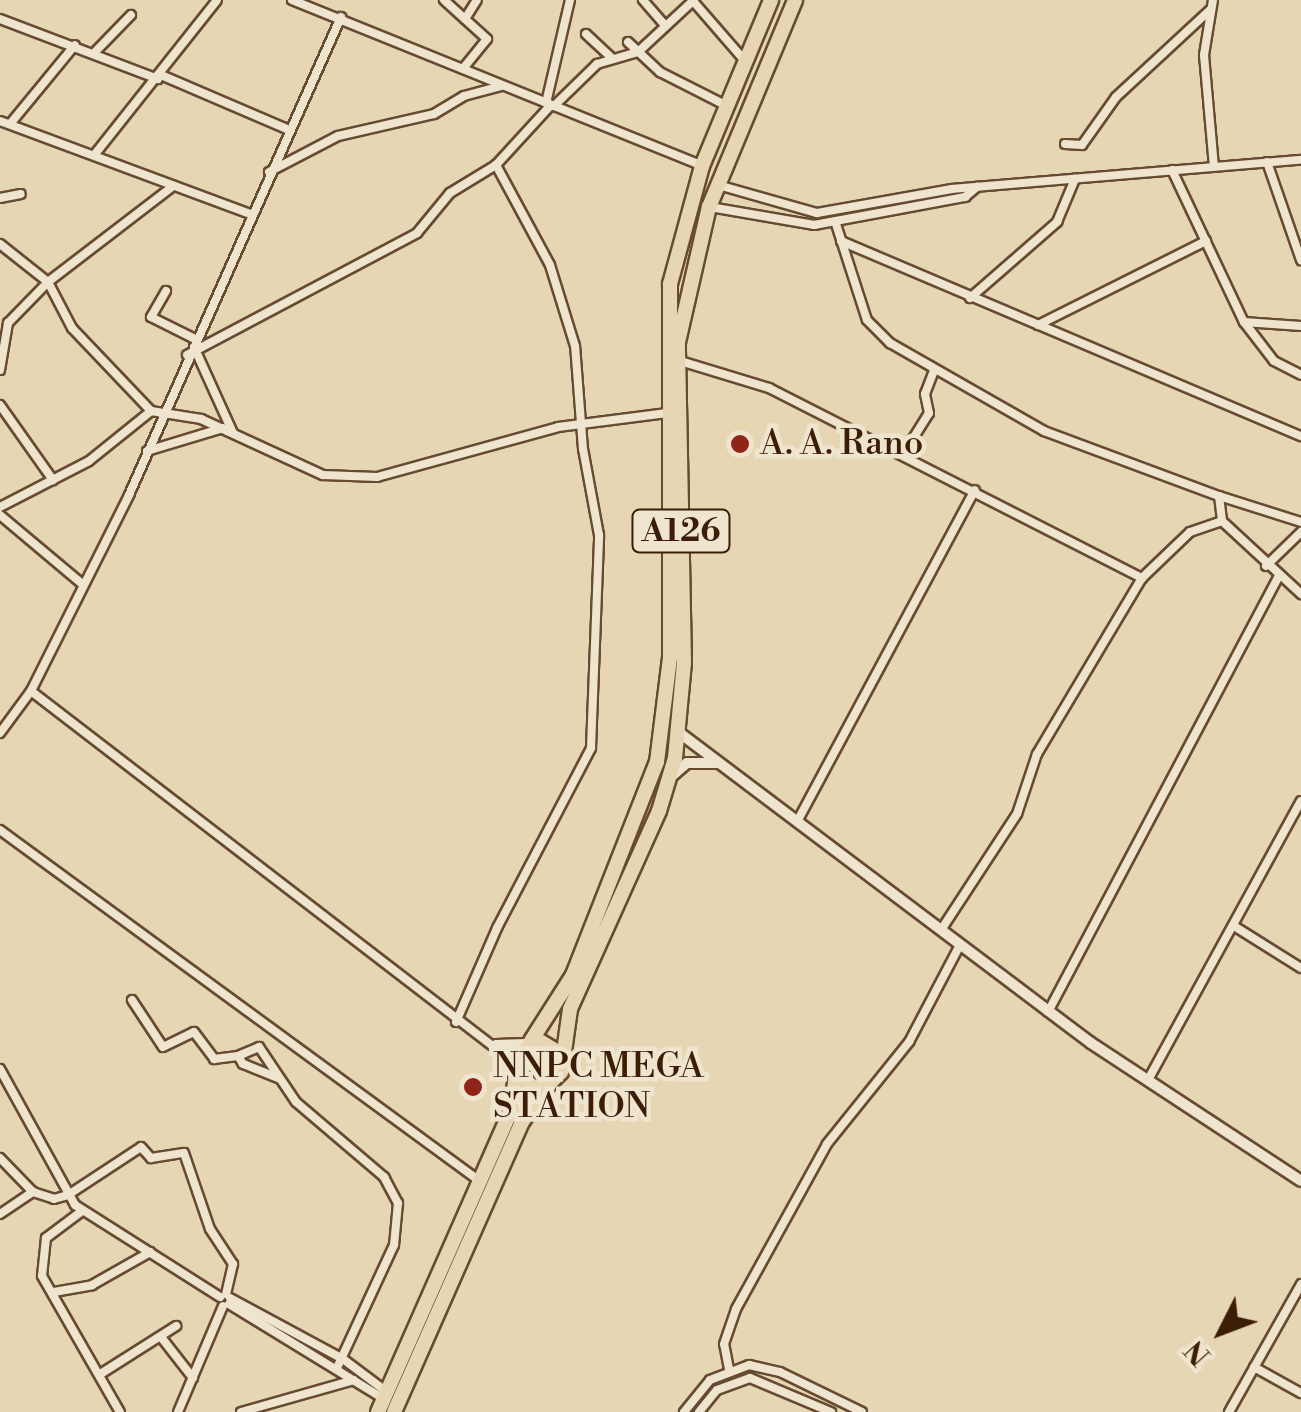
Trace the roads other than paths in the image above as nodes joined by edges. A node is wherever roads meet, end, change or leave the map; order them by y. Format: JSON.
{"nodes":[{"id":1,"x":217,"y":0,"type":"edge"},
{"id":2,"x":292,"y":0,"type":"edge"},
{"id":3,"x":330,"y":0,"type":"edge"},
{"id":4,"x":444,"y":0,"type":"edge"},
{"id":5,"x":477,"y":0,"type":"edge"},
{"id":6,"x":569,"y":0,"type":"edge"},
{"id":7,"x":643,"y":0,"type":"edge"},
{"id":8,"x":771,"y":0,"type":"edge"},
{"id":9,"x":795,"y":0,"type":"edge"},
{"id":10,"x":694,"y":1,"type":"edge"},
{"id":11,"x":1212,"y":5,"type":"edge"},
{"id":12,"x":324,"y":11,"type":"junction"},
{"id":13,"x":131,"y":15,"type":"dead end"},
{"id":14,"x":340,"y":17,"type":"junction"},
{"id":15,"x":0,"y":18,"type":"edge"},
{"id":16,"x":466,"y":20,"type":"junction"},
{"id":17,"x":663,"y":23,"type":"junction"},
{"id":18,"x":586,"y":34,"type":"dead end"},
{"id":19,"x":75,"y":45,"type":"junction"},
{"id":20,"x":629,"y":46,"type":"junction"},
{"id":21,"x":94,"y":53,"type":"junction"},
{"id":22,"x":610,"y":57,"type":"junction"},
{"id":23,"x":745,"y":61,"type":"junction"},
{"id":24,"x":462,"y":69,"type":"junction"},
{"id":25,"x":159,"y":77,"type":"junction"},
{"id":26,"x":502,"y":86,"type":"junction"},
{"id":27,"x":550,"y":105,"type":"junction"},
{"id":28,"x":727,"y":106,"type":"junction"},
{"id":29,"x":5,"y":123,"type":"edge"},
{"id":30,"x":287,"y":129,"type":"junction"},
{"id":31,"x":1065,"y":144,"type":"dead end"},
{"id":32,"x":96,"y":154,"type":"junction"},
{"id":33,"x":1301,"y":160,"type":"edge"},
{"id":34,"x":1267,"y":162,"type":"junction"},
{"id":35,"x":496,"y":165,"type":"junction"},
{"id":36,"x":702,"y":166,"type":"junction"},
{"id":37,"x":1214,"y":167,"type":"junction"},
{"id":38,"x":1172,"y":170,"type":"junction"},
{"id":39,"x":268,"y":173,"type":"junction"},
{"id":40,"x":1075,"y":179,"type":"junction"},
{"id":41,"x":718,"y":184,"type":"junction"},
{"id":42,"x":173,"y":186,"type":"junction"},
{"id":43,"x":977,"y":187,"type":"junction"},
{"id":44,"x":20,"y":194,"type":"dead end"},
{"id":45,"x":0,"y":198,"type":"edge"},
{"id":46,"x":710,"y":208,"type":"junction"},
{"id":47,"x":250,"y":214,"type":"junction"},
{"id":48,"x":834,"y":221,"type":"junction"},
{"id":49,"x":841,"y":241,"type":"junction"},
{"id":50,"x":1206,"y":241,"type":"junction"},
{"id":51,"x":0,"y":244,"type":"edge"},
{"id":52,"x":1301,"y":260,"type":"edge"},
{"id":53,"x":48,"y":282,"type":"junction"},
{"id":54,"x":166,"y":291,"type":"dead end"},
{"id":55,"x":970,"y":298,"type":"junction"},
{"id":56,"x":1244,"y":322,"type":"junction"},
{"id":57,"x":1038,"y":325,"type":"junction"},
{"id":58,"x":1301,"y":326,"type":"edge"},
{"id":59,"x":193,"y":348,"type":"junction"},
{"id":60,"x":677,"y":360,"type":"junction"},
{"id":61,"x":0,"y":370,"type":"edge"},
{"id":62,"x":934,"y":370,"type":"junction"},
{"id":63,"x":1301,"y":375,"type":"edge"},
{"id":64,"x":0,"y":403,"type":"edge"},
{"id":65,"x":151,"y":411,"type":"junction"},
{"id":66,"x":667,"y":413,"type":"junction"},
{"id":67,"x":161,"y":414,"type":"junction"},
{"id":68,"x":580,"y":422,"type":"junction"},
{"id":69,"x":222,"y":428,"type":"junction"},
{"id":70,"x":233,"y":433,"type":"junction"},
{"id":71,"x":1301,"y":436,"type":"edge"},
{"id":72,"x":147,"y":451,"type":"junction"},
{"id":73,"x":904,"y":453,"type":"junction"},
{"id":74,"x":53,"y":480,"type":"junction"},
{"id":75,"x":975,"y":490,"type":"junction"},
{"id":76,"x":1220,"y":496,"type":"junction"},
{"id":77,"x":0,"y":506,"type":"edge"},
{"id":78,"x":0,"y":515,"type":"edge"},
{"id":79,"x":1222,"y":522,"type":"junction"},
{"id":80,"x":1301,"y":522,"type":"edge"},
{"id":81,"x":1301,"y":532,"type":"edge"},
{"id":82,"x":1266,"y":566,"type":"junction"},
{"id":83,"x":1278,"y":577,"type":"junction"},
{"id":84,"x":1142,"y":578,"type":"junction"},
{"id":85,"x":82,"y":583,"type":"junction"},
{"id":86,"x":1301,"y":594,"type":"edge"},
{"id":87,"x":31,"y":690,"type":"junction"},
{"id":88,"x":1,"y":729,"type":"edge"},
{"id":89,"x":681,"y":734,"type":"junction"},
{"id":90,"x":717,"y":763,"type":"junction"},
{"id":91,"x":670,"y":780,"type":"junction"},
{"id":92,"x":1301,"y":801,"type":"edge"},
{"id":93,"x":799,"y":818,"type":"junction"},
{"id":94,"x":0,"y":830,"type":"edge"},
{"id":95,"x":1234,"y":926,"type":"junction"},
{"id":96,"x":941,"y":930,"type":"junction"},
{"id":97,"x":960,"y":945,"type":"junction"},
{"id":98,"x":1301,"y":968,"type":"edge"},
{"id":99,"x":132,"y":1000,"type":"dead end"},
{"id":100,"x":1048,"y":1012,"type":"junction"},
{"id":101,"x":456,"y":1022,"type":"junction"},
{"id":102,"x":529,"y":1042,"type":"junction"},
{"id":103,"x":496,"y":1044,"type":"junction"},
{"id":104,"x":238,"y":1056,"type":"junction"},
{"id":105,"x":562,"y":1059,"type":"junction"},
{"id":106,"x":516,"y":1068,"type":"junction"},
{"id":107,"x":0,"y":1069,"type":"edge"},
{"id":108,"x":278,"y":1078,"type":"junction"},
{"id":109,"x":1148,"y":1080,"type":"junction"},
{"id":110,"x":548,"y":1086,"type":"junction"},
{"id":111,"x":0,"y":1158,"type":"edge"},
{"id":112,"x":1301,"y":1181,"type":"edge"},
{"id":113,"x":481,"y":1182,"type":"junction"},
{"id":114,"x":33,"y":1192,"type":"junction"},
{"id":115,"x":68,"y":1195,"type":"junction"},
{"id":116,"x":82,"y":1212,"type":"junction"},
{"id":117,"x":0,"y":1214,"type":"edge"},
{"id":118,"x":150,"y":1252,"type":"junction"},
{"id":119,"x":1301,"y":1284,"type":"edge"},
{"id":120,"x":54,"y":1292,"type":"junction"},
{"id":121,"x":226,"y":1300,"type":"junction"},
{"id":122,"x":176,"y":1326,"type":"dead end"},
{"id":123,"x":161,"y":1336,"type":"junction"},
{"id":124,"x":342,"y":1359,"type":"junction"},
{"id":125,"x":1254,"y":1366,"type":"junction"},
{"id":126,"x":337,"y":1368,"type":"junction"},
{"id":127,"x":729,"y":1369,"type":"junction"},
{"id":128,"x":102,"y":1373,"type":"junction"},
{"id":129,"x":193,"y":1378,"type":"junction"},
{"id":130,"x":354,"y":1380,"type":"junction"},
{"id":131,"x":1301,"y":1393,"type":"edge"},
{"id":132,"x":390,"y":1403,"type":"edge"},
{"id":133,"x":120,"y":1412,"type":"edge"},
{"id":134,"x":178,"y":1412,"type":"edge"},
{"id":135,"x":240,"y":1412,"type":"edge"},
{"id":136,"x":684,"y":1412,"type":"edge"},
{"id":137,"x":698,"y":1412,"type":"edge"},
{"id":138,"x":831,"y":1412,"type":"edge"},
{"id":139,"x":862,"y":1412,"type":"edge"},
{"id":140,"x":1229,"y":1412,"type":"edge"}],
"edges":[{"from":1,"to":25,"type":"street"},
{"from":2,"to":12,"type":"street"},
{"from":3,"to":12,"type":"street"},
{"from":4,"to":16,"type":"street"},
{"from":5,"to":16,"type":"street"},
{"from":6,"to":27,"type":"street"},
{"from":7,"to":17,"type":"street"},
{"from":8,"to":23,"type":"highway","number":"A126"},
{"from":9,"to":41,"type":"highway","number":"A126"},
{"from":10,"to":17,"type":"street"},
{"from":10,"to":23,"type":"street"},
{"from":11,"to":31,"type":"street"},
{"from":11,"to":37,"type":"street"},
{"from":12,"to":14,"type":"street"},
{"from":13,"to":21,"type":"street"},
{"from":14,"to":24,"type":"street"},
{"from":14,"to":30,"type":"street"},
{"from":15,"to":19,"type":"street"},
{"from":16,"to":24,"type":"street"},
{"from":17,"to":20,"type":"street"},
{"from":18,"to":22,"type":"street"},
{"from":19,"to":21,"type":"street"},
{"from":19,"to":29,"type":"street"},
{"from":20,"to":22,"type":"street"},
{"from":20,"to":28,"type":"street"},
{"from":21,"to":25,"type":"street"},
{"from":22,"to":27,"type":"street"},
{"from":23,"to":28,"type":"highway","number":"A126"},
{"from":24,"to":26,"type":"street"},
{"from":25,"to":30,"type":"street"},
{"from":25,"to":32,"type":"street"},
{"from":26,"to":27,"type":"street"},
{"from":26,"to":39,"type":"street"},
{"from":27,"to":35,"type":"street"},
{"from":27,"to":36,"type":"street"},
{"from":28,"to":36,"type":"highway","number":"A126"},
{"from":29,"to":32,"type":"street"},
{"from":30,"to":39,"type":"street"},
{"from":32,"to":42,"type":"street"},
{"from":33,"to":34,"type":"street"},
{"from":34,"to":37,"type":"street"},
{"from":34,"to":52,"type":"street"},
{"from":35,"to":59,"type":"street"},
{"from":35,"to":68,"type":"street"},
{"from":36,"to":66,"type":"highway","number":"A126"},
{"from":37,"to":38,"type":"street"},
{"from":38,"to":40,"type":"street"},
{"from":38,"to":50,"type":"street"},
{"from":39,"to":47,"type":"street"},
{"from":40,"to":43,"type":"street"},
{"from":40,"to":55,"type":"street"},
{"from":41,"to":43,"type":"street"},
{"from":41,"to":46,"type":"highway","number":"A126"},
{"from":42,"to":47,"type":"street"},
{"from":42,"to":53,"type":"street"},
{"from":43,"to":48,"type":"street"},
{"from":44,"to":45,"type":"street"},
{"from":46,"to":48,"type":"street"},
{"from":46,"to":60,"type":"highway","number":"A126"},
{"from":47,"to":59,"type":"street"},
{"from":48,"to":49,"type":"street"},
{"from":49,"to":55,"type":"street"},
{"from":49,"to":62,"type":"street"},
{"from":50,"to":56,"type":"street"},
{"from":50,"to":57,"type":"street"},
{"from":51,"to":53,"type":"street"},
{"from":53,"to":61,"type":"street"},
{"from":53,"to":65,"type":"street"},
{"from":54,"to":59,"type":"street"},
{"from":55,"to":57,"type":"street"},
{"from":56,"to":58,"type":"street"},
{"from":56,"to":63,"type":"street"},
{"from":57,"to":71,"type":"street"},
{"from":59,"to":67,"type":"street"},
{"from":59,"to":70,"type":"street"},
{"from":60,"to":73,"type":"street"},
{"from":60,"to":89,"type":"highway","number":"A126"},
{"from":62,"to":73,"type":"street"},
{"from":62,"to":76,"type":"street"},
{"from":64,"to":74,"type":"street"},
{"from":65,"to":67,"type":"street"},
{"from":65,"to":74,"type":"street"},
{"from":66,"to":68,"type":"street"},
{"from":66,"to":102,"type":"highway","number":"A126"},
{"from":67,"to":69,"type":"street"},
{"from":67,"to":72,"type":"street"},
{"from":68,"to":70,"type":"street"},
{"from":68,"to":101,"type":"street"},
{"from":69,"to":70,"type":"street"},
{"from":69,"to":72,"type":"street"},
{"from":72,"to":85,"type":"street"},
{"from":73,"to":75,"type":"street"},
{"from":74,"to":77,"type":"street"},
{"from":75,"to":84,"type":"street"},
{"from":75,"to":93,"type":"street"},
{"from":76,"to":79,"type":"street"},
{"from":76,"to":80,"type":"street"},
{"from":78,"to":85,"type":"street"},
{"from":79,"to":82,"type":"street"},
{"from":79,"to":84,"type":"street"},
{"from":81,"to":82,"type":"street"},
{"from":82,"to":83,"type":"street"},
{"from":83,"to":86,"type":"street"},
{"from":83,"to":100,"type":"street"},
{"from":84,"to":96,"type":"street"},
{"from":85,"to":87,"type":"street"},
{"from":87,"to":88,"type":"street"},
{"from":87,"to":101,"type":"street"},
{"from":89,"to":90,"type":"street"},
{"from":89,"to":91,"type":"highway","number":"A126"},
{"from":90,"to":91,"type":"street"},
{"from":90,"to":93,"type":"street"},
{"from":91,"to":105,"type":"highway","number":"A126"},
{"from":92,"to":95,"type":"street"},
{"from":93,"to":96,"type":"street"},
{"from":94,"to":113,"type":"street"},
{"from":95,"to":98,"type":"street"},
{"from":95,"to":109,"type":"street"},
{"from":96,"to":97,"type":"street"},
{"from":97,"to":100,"type":"street"},
{"from":97,"to":127,"type":"street"},
{"from":99,"to":104,"type":"street"},
{"from":100,"to":109,"type":"street"},
{"from":101,"to":103,"type":"street"},
{"from":102,"to":103,"type":"street"},
{"from":102,"to":105,"type":"highway"},
{"from":102,"to":106,"type":"highway","number":"A126"},
{"from":103,"to":106,"type":"street"},
{"from":104,"to":108,"type":"street"},
{"from":104,"to":108,"type":"street"},
{"from":105,"to":110,"type":"highway","number":"A126"},
{"from":106,"to":110,"type":"highway"},
{"from":106,"to":113,"type":"highway","number":"A126"},
{"from":107,"to":115,"type":"street"},
{"from":108,"to":124,"type":"street"},
{"from":109,"to":112,"type":"street"},
{"from":110,"to":132,"type":"highway","number":"A126"},
{"from":111,"to":114,"type":"street"},
{"from":113,"to":132,"type":"highway","number":"A126"},
{"from":114,"to":115,"type":"street"},
{"from":114,"to":117,"type":"street"},
{"from":115,"to":116,"type":"street"},
{"from":115,"to":121,"type":"street"},
{"from":116,"to":118,"type":"street"},
{"from":116,"to":120,"type":"street"},
{"from":118,"to":120,"type":"street"},
{"from":118,"to":121,"type":"street"},
{"from":119,"to":125,"type":"street"},
{"from":120,"to":128,"type":"street"},
{"from":121,"to":124,"type":"street"},
{"from":121,"to":126,"type":"street"},
{"from":121,"to":129,"type":"street"},
{"from":122,"to":123,"type":"street"},
{"from":123,"to":128,"type":"street"},
{"from":123,"to":129,"type":"street"},
{"from":124,"to":126,"type":"street"},
{"from":124,"to":132,"type":"street"},
{"from":125,"to":131,"type":"street"},
{"from":125,"to":140,"type":"street"},
{"from":126,"to":130,"type":"street"},
{"from":127,"to":136,"type":"street"},
{"from":127,"to":139,"type":"street"},
{"from":128,"to":133,"type":"street"},
{"from":129,"to":134,"type":"street"},
{"from":130,"to":132,"type":"street"},
{"from":130,"to":135,"type":"street"},
{"from":137,"to":138,"type":"street"}]}
